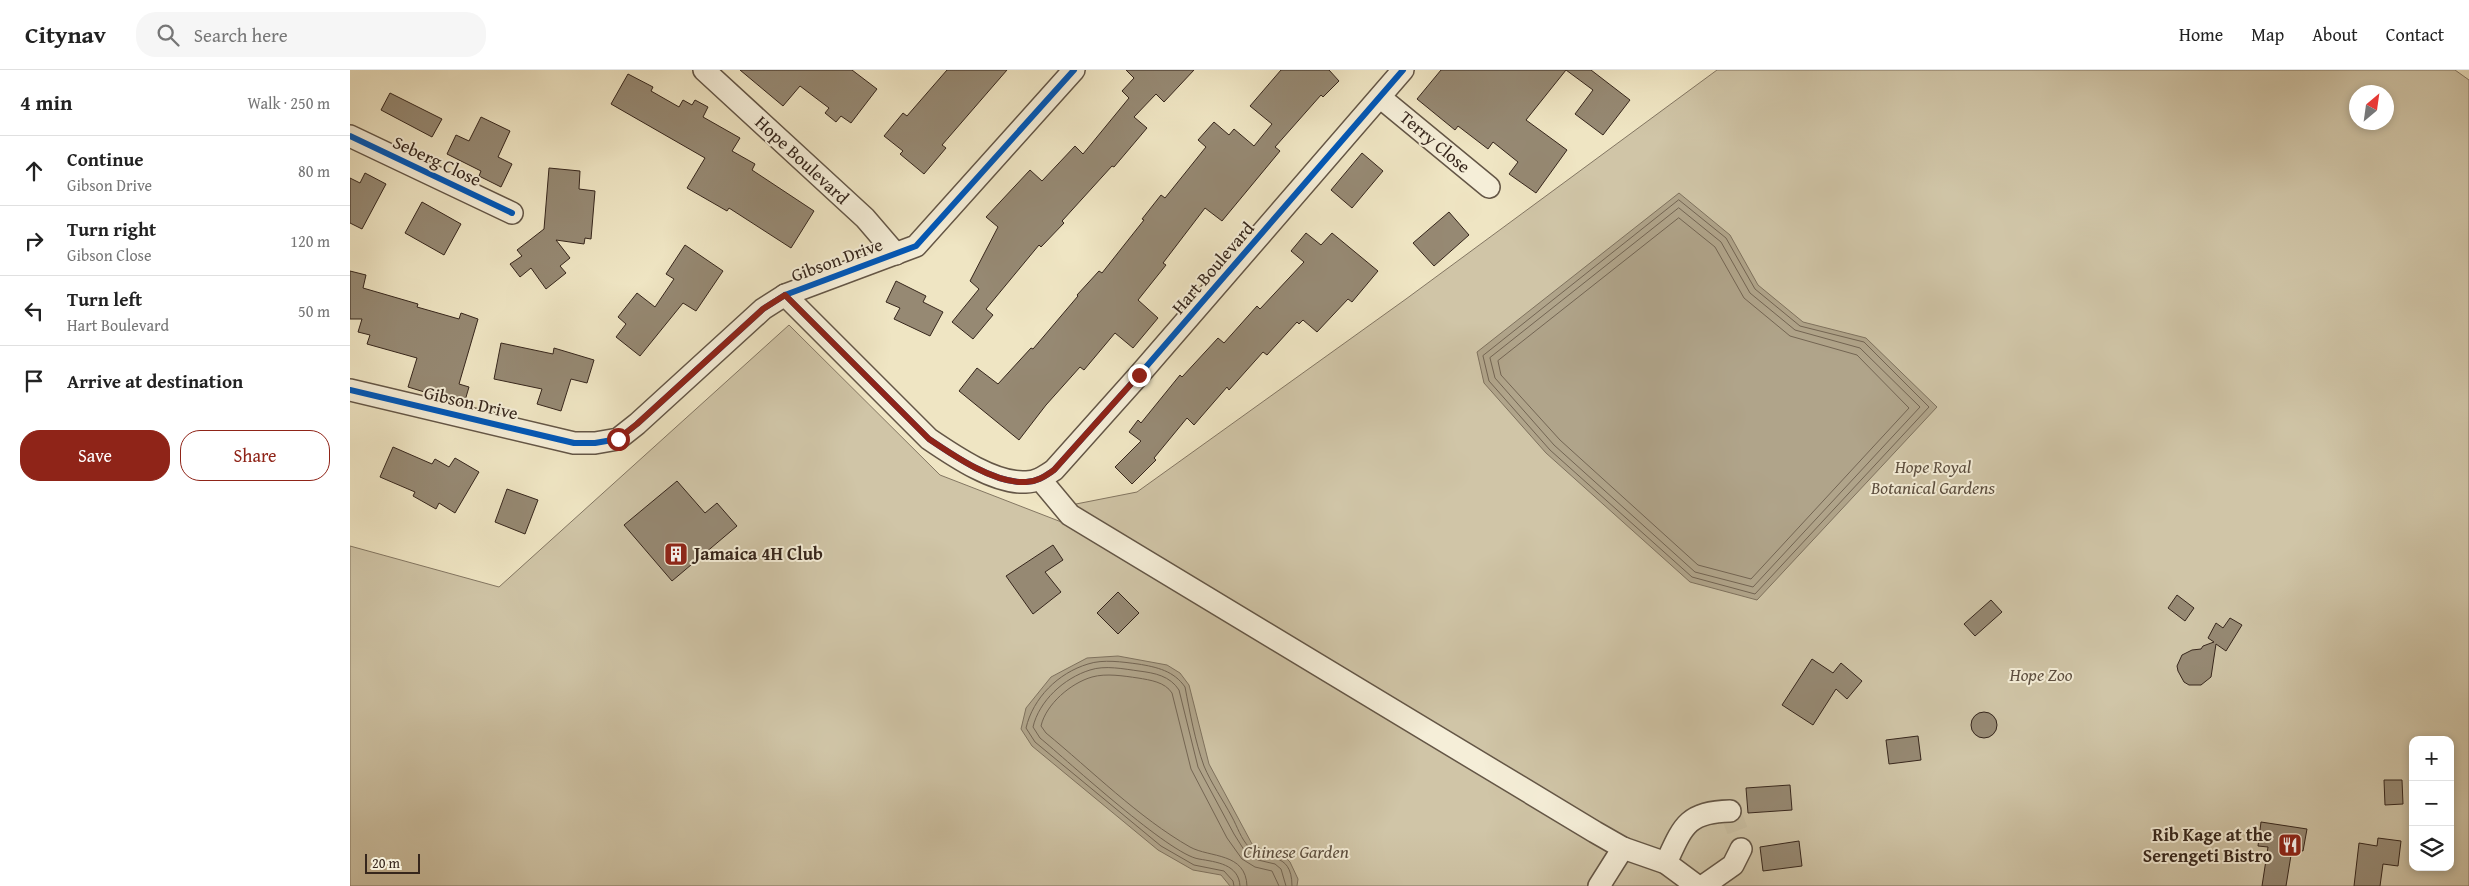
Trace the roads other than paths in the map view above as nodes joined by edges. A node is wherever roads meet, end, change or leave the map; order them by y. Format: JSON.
{"nodes":[{"id":1,"x":704,"y":70,"type":"edge"},
{"id":2,"x":1074,"y":70,"type":"edge"},
{"id":3,"x":1403,"y":70,"type":"edge"},
{"id":4,"x":1381,"y":98,"type":"junction"},
{"id":5,"x":350,"y":136,"type":"edge"},
{"id":6,"x":1488,"y":187,"type":"dead end"},
{"id":7,"x":512,"y":213,"type":"dead end"},
{"id":8,"x":896,"y":254,"type":"junction"},
{"id":9,"x":785,"y":295,"type":"junction"},
{"id":10,"x":350,"y":390,"type":"edge"},
{"id":11,"x":1040,"y":480,"type":"junction"},
{"id":12,"x":1730,"y":811,"type":"dead end"},
{"id":13,"x":1624,"y":848,"type":"junction"},
{"id":14,"x":1740,"y":849,"type":"dead end"},
{"id":15,"x":1666,"y":863,"type":"junction"},
{"id":16,"x":1599,"y":886,"type":"edge"},
{"id":17,"x":1698,"y":886,"type":"edge"},
{"id":18,"x":1703,"y":886,"type":"edge"}],
"edges":[{"from":1,"to":8,"type":"street","name":"Hope Boulevard"},
{"from":2,"to":8,"type":"street","name":"Gibson Drive"},
{"from":3,"to":4,"type":"street","name":"Hart Boulevard"},
{"from":4,"to":6,"type":"street","name":"Terry Close"},
{"from":4,"to":11,"type":"street","name":"Hart Boulevard"},
{"from":5,"to":7,"type":"street","name":"Seberg Close"},
{"from":8,"to":9,"type":"street","name":"Gibson Drive"},
{"from":9,"to":10,"type":"street","name":"Gibson Drive"},
{"from":9,"to":11,"type":"street"},
{"from":11,"to":13,"type":"street"},
{"from":12,"to":15,"type":"street"},
{"from":13,"to":15,"type":"street"},
{"from":13,"to":16,"type":"street"},
{"from":14,"to":18,"type":"street"},
{"from":15,"to":17,"type":"street"}]}
